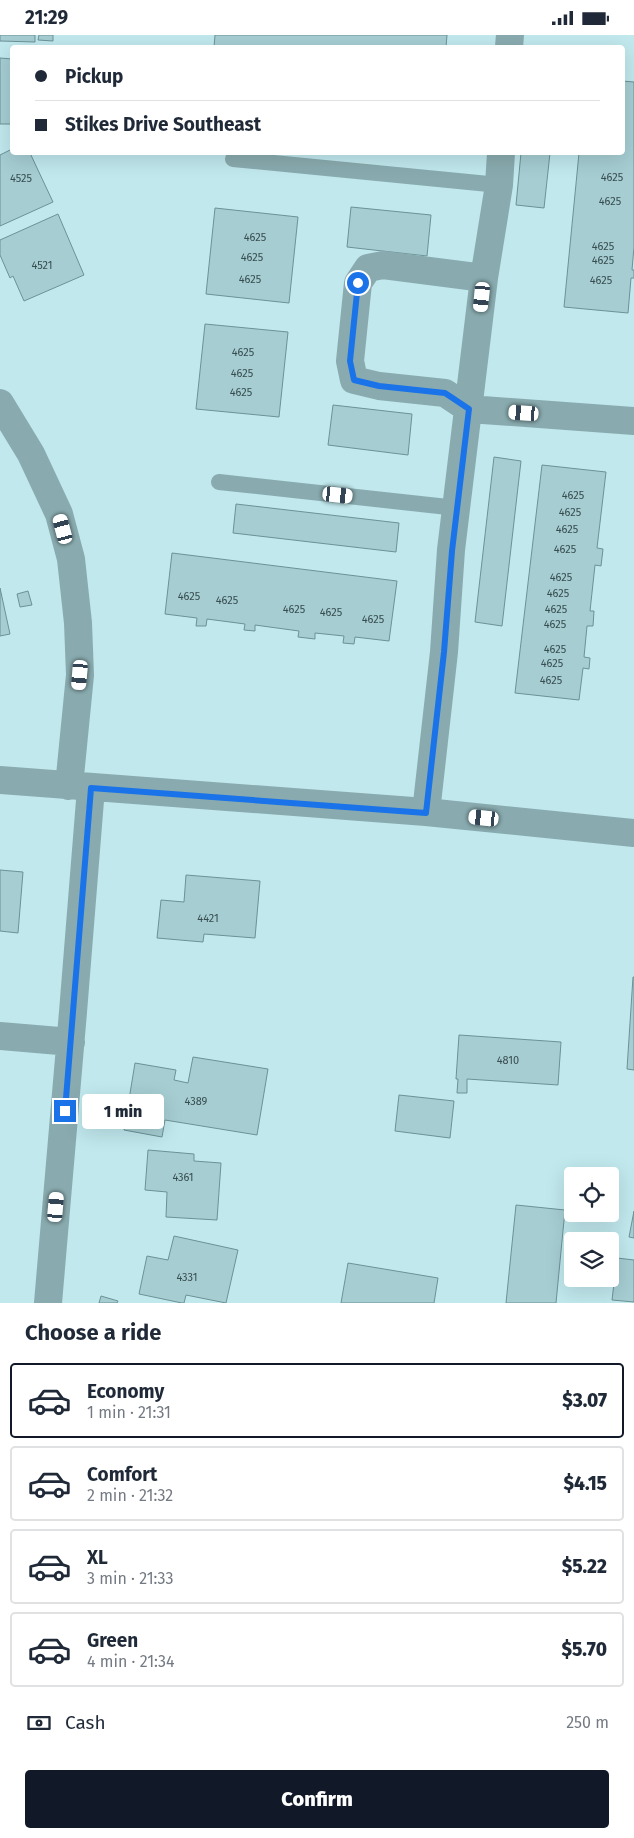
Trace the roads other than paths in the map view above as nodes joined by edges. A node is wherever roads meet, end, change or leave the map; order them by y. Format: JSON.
{"nodes":[{"id":1,"x":501,"y":155,"type":"edge"},
{"id":2,"x":233,"y":159,"type":"dead end"},
{"id":3,"x":499,"y":185,"type":"junction"},
{"id":4,"x":484,"y":278,"type":"junction"},
{"id":5,"x":0,"y":403,"type":"edge"},
{"id":6,"x":469,"y":409,"type":"junction"},
{"id":7,"x":634,"y":421,"type":"edge"},
{"id":8,"x":219,"y":482,"type":"dead end"},
{"id":9,"x":457,"y":508,"type":"junction"},
{"id":10,"x":0,"y":780,"type":"edge"},
{"id":11,"x":80,"y":787,"type":"junction"},
{"id":12,"x":426,"y":813,"type":"junction"},
{"id":13,"x":634,"y":833,"type":"edge"},
{"id":14,"x":0,"y":1036,"type":"edge"},
{"id":15,"x":71,"y":1042,"type":"junction"},
{"id":16,"x":48,"y":1303,"type":"edge"}],
"edges":[{"from":1,"to":3,"type":"street"},
{"from":2,"to":3,"type":"lane"},
{"from":3,"to":4,"type":"street"},
{"from":4,"to":6,"type":"street"},
{"from":4,"to":6,"type":"street"},
{"from":5,"to":11,"type":"street"},
{"from":6,"to":7,"type":"street"},
{"from":6,"to":9,"type":"street"},
{"from":8,"to":9,"type":"lane"},
{"from":9,"to":12,"type":"street"},
{"from":10,"to":11,"type":"street"},
{"from":11,"to":12,"type":"street"},
{"from":11,"to":15,"type":"street"},
{"from":12,"to":13,"type":"street"},
{"from":14,"to":15,"type":"street"},
{"from":15,"to":16,"type":"street"}]}
